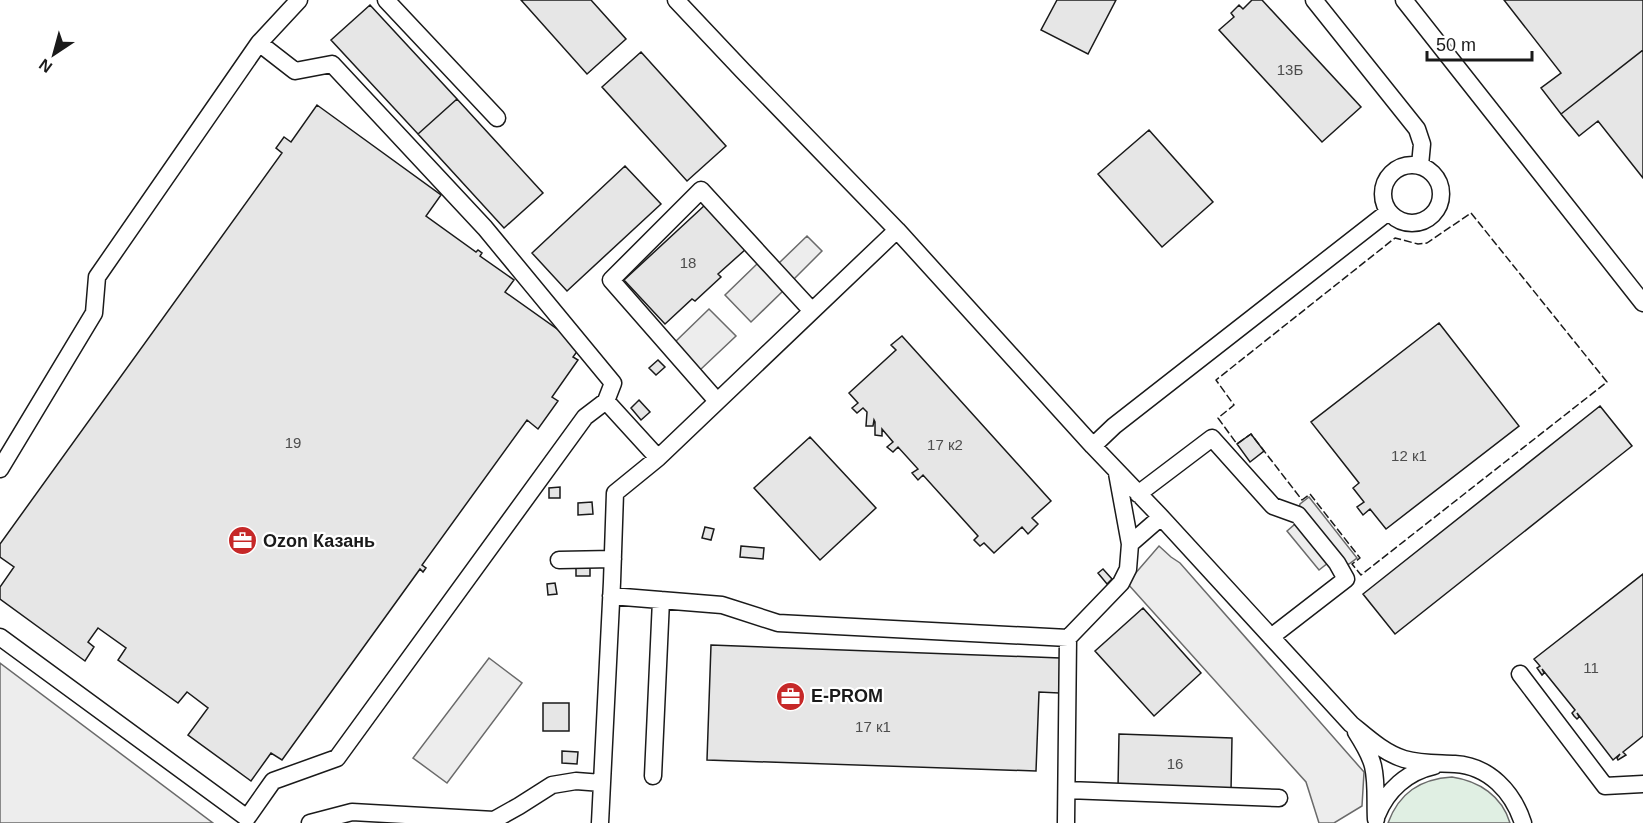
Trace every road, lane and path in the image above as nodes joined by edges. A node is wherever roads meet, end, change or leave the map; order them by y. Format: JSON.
{"nodes":[{"id":1,"x":299,"y":0,"type":"edge"},
{"id":2,"x":386,"y":0,"type":"edge"},
{"id":3,"x":676,"y":0,"type":"edge"},
{"id":4,"x":1314,"y":0,"type":"edge"},
{"id":5,"x":1404,"y":0,"type":"edge"},
{"id":6,"x":259,"y":43,"type":"junction"},
{"id":7,"x":497,"y":118,"type":"dead end"},
{"id":8,"x":1420,"y":165,"type":"junction"},
{"id":9,"x":1388,"y":212,"type":"junction"},
{"id":10,"x":897,"y":230,"type":"junction"},
{"id":11,"x":1643,"y":303,"type":"edge"},
{"id":12,"x":812,"y":311,"type":"junction"},
{"id":13,"x":606,"y":401,"type":"junction"},
{"id":14,"x":717,"y":401,"type":"junction"},
{"id":15,"x":1093,"y":446,"type":"junction"},
{"id":16,"x":658,"y":458,"type":"junction"},
{"id":17,"x":0,"y":469,"type":"edge"},
{"id":18,"x":1117,"y":472,"type":"junction"},
{"id":19,"x":1138,"y":494,"type":"junction"},
{"id":20,"x":1161,"y":517,"type":"junction"},
{"id":21,"x":1130,"y":544,"type":"junction"},
{"id":22,"x":613,"y":559,"type":"junction"},
{"id":23,"x":558,"y":560,"type":"dead end"},
{"id":24,"x":611,"y":596,"type":"junction"},
{"id":25,"x":661,"y":600,"type":"junction"},
{"id":26,"x":0,"y":637,"type":"edge"},
{"id":27,"x":1271,"y":637,"type":"junction"},
{"id":28,"x":1068,"y":638,"type":"junction"},
{"id":29,"x":1520,"y":674,"type":"dead end"},
{"id":30,"x":1351,"y":724,"type":"junction"},
{"id":31,"x":1440,"y":764,"type":"junction"},
{"id":32,"x":653,"y":776,"type":"dead end"},
{"id":33,"x":602,"y":783,"type":"junction"},
{"id":34,"x":1643,"y":784,"type":"edge"},
{"id":35,"x":1067,"y":790,"type":"junction"},
{"id":36,"x":1280,"y":798,"type":"dead end"},
{"id":37,"x":1375,"y":821,"type":"edge"},
{"id":38,"x":1066,"y":822,"type":"edge"},
{"id":39,"x":310,"y":823,"type":"edge"},
{"id":40,"x":600,"y":823,"type":"edge"},
{"id":41,"x":1523,"y":823,"type":"edge"}],
"edges":[{"from":1,"to":6,"type":"street"},
{"from":2,"to":7,"type":"street"},
{"from":3,"to":10,"type":"street"},
{"from":4,"to":8,"type":"street"},
{"from":5,"to":11,"type":"street"},
{"from":6,"to":13,"type":"street"},
{"from":6,"to":17,"type":"street"},
{"from":8,"to":9,"type":"street"},
{"from":8,"to":9,"type":"street"},
{"from":9,"to":15,"type":"street"},
{"from":10,"to":12,"type":"street"},
{"from":10,"to":15,"type":"street"},
{"from":12,"to":14,"type":"street"},
{"from":12,"to":14,"type":"street"},
{"from":13,"to":16,"type":"street"},
{"from":13,"to":26,"type":"street"},
{"from":14,"to":16,"type":"street"},
{"from":15,"to":18,"type":"street"},
{"from":16,"to":22,"type":"street"},
{"from":18,"to":19,"type":"street"},
{"from":18,"to":21,"type":"street"},
{"from":19,"to":20,"type":"street"},
{"from":19,"to":27,"type":"street"},
{"from":20,"to":21,"type":"street"},
{"from":20,"to":27,"type":"street"},
{"from":21,"to":28,"type":"street"},
{"from":22,"to":23,"type":"street"},
{"from":22,"to":24,"type":"street"},
{"from":24,"to":25,"type":"street"},
{"from":24,"to":33,"type":"street"},
{"from":25,"to":28,"type":"street"},
{"from":25,"to":32,"type":"street"},
{"from":27,"to":30,"type":"street"},
{"from":28,"to":35,"type":"street"},
{"from":29,"to":34,"type":"street"},
{"from":30,"to":31,"type":"street"},
{"from":30,"to":37,"type":"street"},
{"from":31,"to":37,"type":"street"},
{"from":31,"to":41,"type":"street"},
{"from":33,"to":39,"type":"street"},
{"from":33,"to":40,"type":"street"},
{"from":35,"to":36,"type":"street"},
{"from":35,"to":38,"type":"street"}]}
